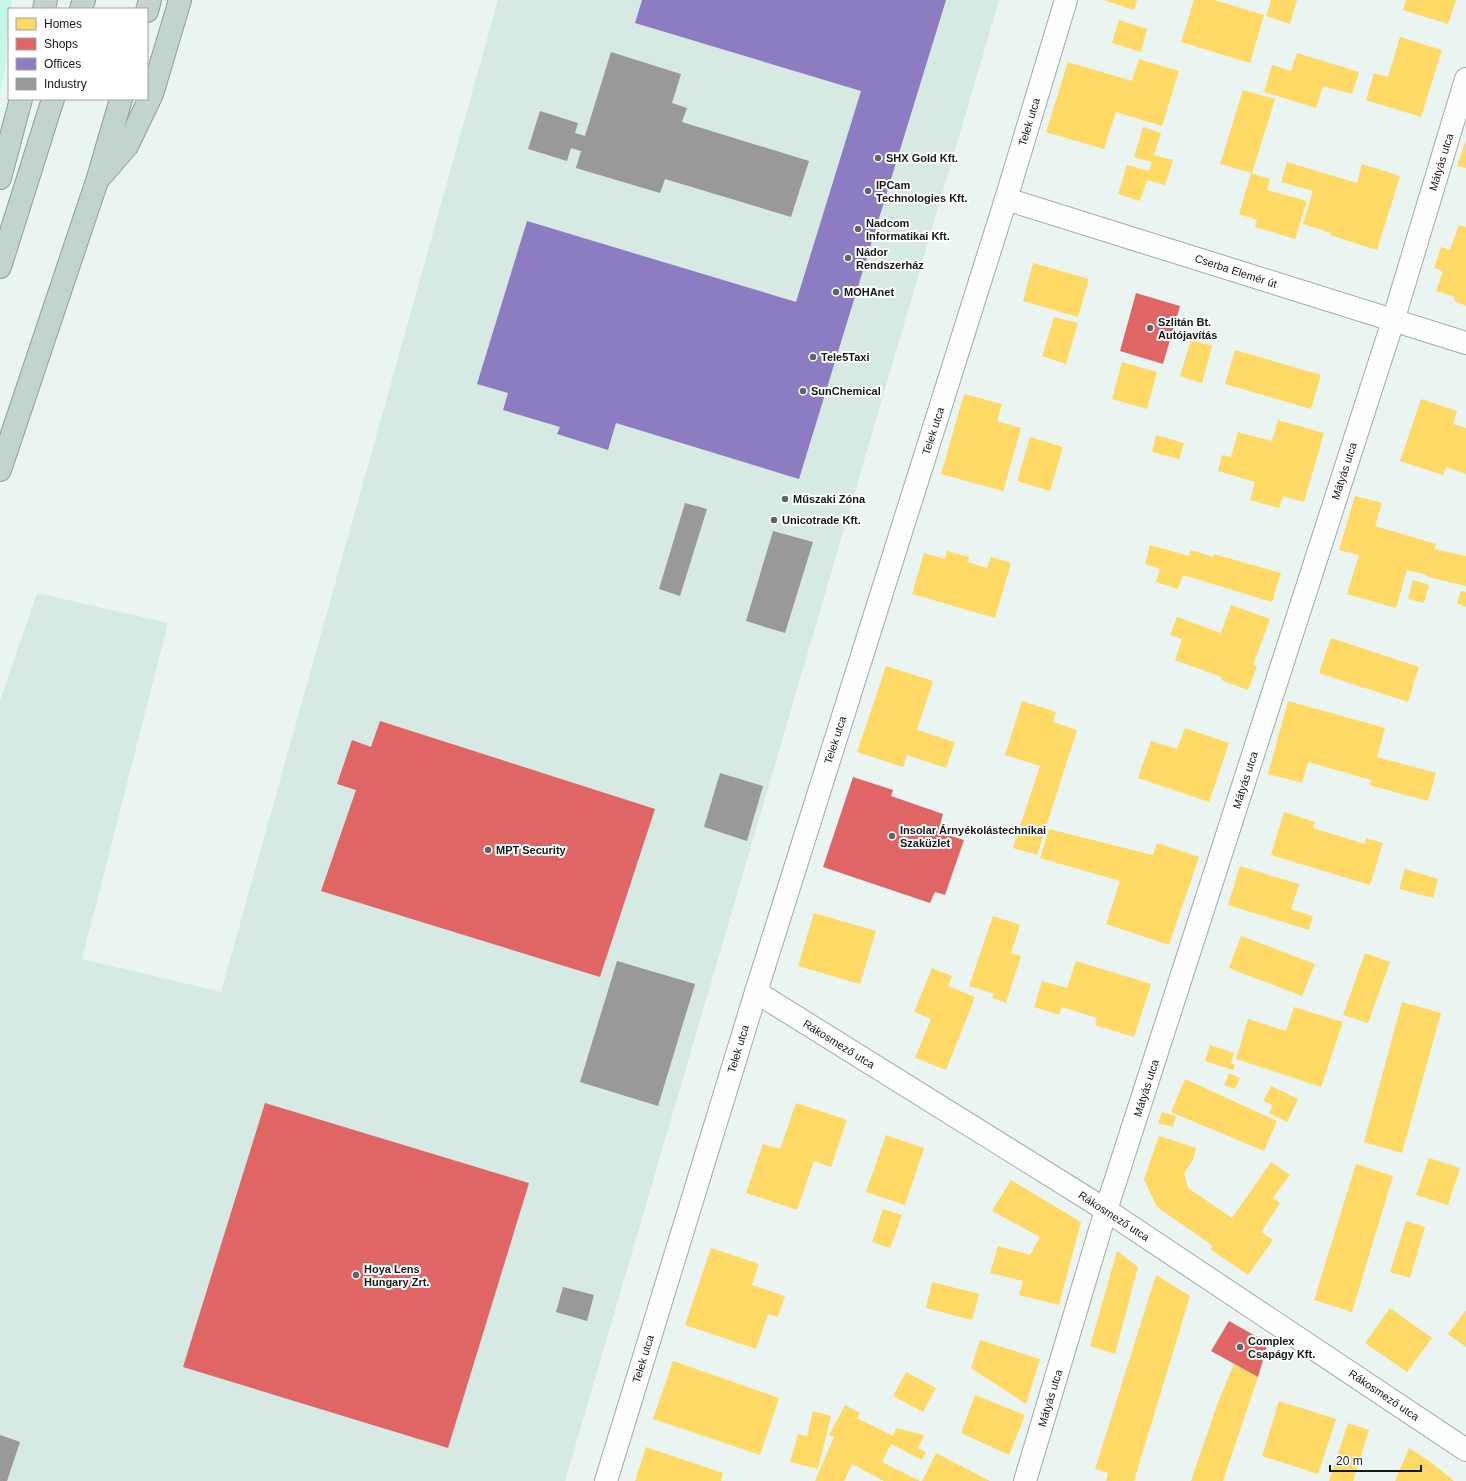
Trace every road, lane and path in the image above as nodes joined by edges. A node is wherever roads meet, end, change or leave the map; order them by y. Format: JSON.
{"nodes":[{"id":1,"x":180,"y":0,"type":"edge"},
{"id":2,"x":1066,"y":0,"type":"edge"},
{"id":3,"x":1466,"y":79,"type":"edge"},
{"id":4,"x":21,"y":100,"type":"edge"},
{"id":5,"x":53,"y":100,"type":"edge"},
{"id":6,"x":121,"y":100,"type":"edge"},
{"id":7,"x":0,"y":178,"type":"edge"},
{"id":8,"x":96,"y":181,"type":"junction"},
{"id":9,"x":1006,"y":199,"type":"junction"},
{"id":10,"x":0,"y":267,"type":"edge"},
{"id":11,"x":1393,"y":321,"type":"junction"},
{"id":12,"x":1466,"y":344,"type":"edge"},
{"id":13,"x":0,"y":470,"type":"edge"},
{"id":14,"x":756,"y":992,"type":"junction"},
{"id":15,"x":1106,"y":1210,"type":"junction"},
{"id":16,"x":1466,"y":1450,"type":"edge"},
{"id":17,"x":606,"y":1481,"type":"edge"},
{"id":18,"x":1025,"y":1481,"type":"edge"}],
"edges":[{"from":1,"to":8,"type":"highway"},
{"from":2,"to":9,"type":"street","name":"Telek utca"},
{"from":3,"to":11,"type":"street","name":"Mátyás utca"},
{"from":4,"to":7,"type":"highway"},
{"from":5,"to":10,"type":"highway"},
{"from":6,"to":8,"type":"highway"},
{"from":8,"to":13,"type":"highway"},
{"from":9,"to":11,"type":"street","name":"Cserba Elemér út"},
{"from":9,"to":14,"type":"street","name":"Telek utca"},
{"from":11,"to":12,"type":"street","name":"Cserba Elemér út"},
{"from":11,"to":15,"type":"street","name":"Mátyás utca"},
{"from":14,"to":15,"type":"street","name":"Rákosmező utca"},
{"from":14,"to":17,"type":"street","name":"Telek utca"},
{"from":15,"to":16,"type":"street","name":"Rákosmező utca"},
{"from":15,"to":18,"type":"street","name":"Mátyás utca"}]}
